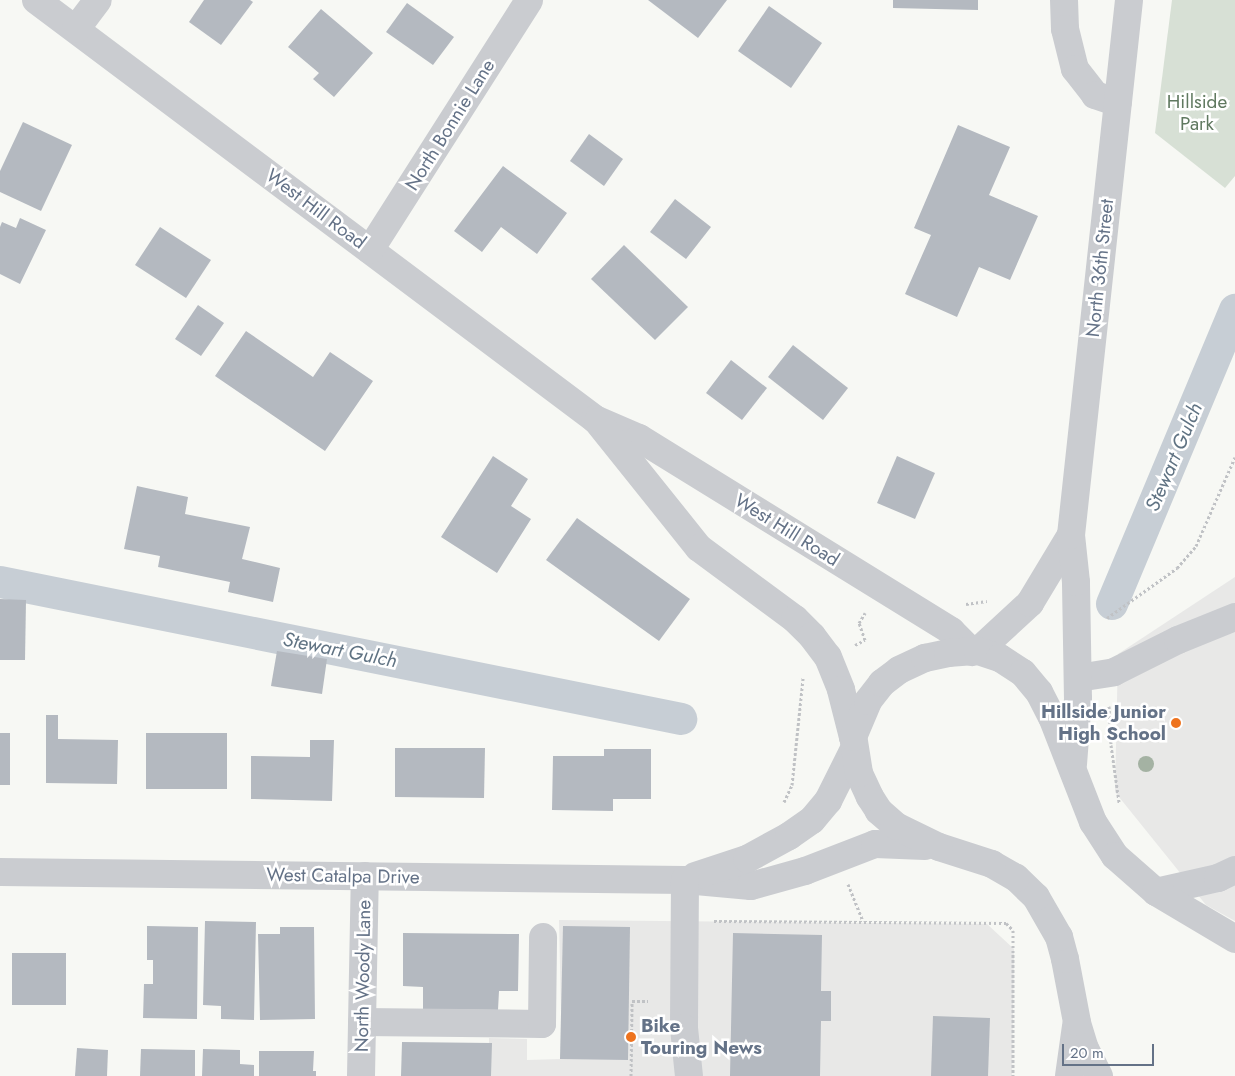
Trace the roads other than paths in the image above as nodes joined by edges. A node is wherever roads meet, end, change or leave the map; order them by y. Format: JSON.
{"nodes":[{"id":1,"x":36,"y":0,"type":"edge"},
{"id":2,"x":98,"y":0,"type":"edge"},
{"id":3,"x":529,"y":0,"type":"edge"},
{"id":4,"x":1064,"y":0,"type":"edge"},
{"id":5,"x":1129,"y":0,"type":"edge"},
{"id":6,"x":76,"y":29,"type":"junction"},
{"id":7,"x":1118,"y":103,"type":"junction"},
{"id":8,"x":370,"y":250,"type":"junction"},
{"id":9,"x":595,"y":419,"type":"junction"},
{"id":10,"x":1070,"y":535,"type":"junction"},
{"id":11,"x":1235,"y":617,"type":"edge"},
{"id":12,"x":975,"y":651,"type":"junction"},
{"id":13,"x":1078,"y":678,"type":"junction"},
{"id":14,"x":854,"y":743,"type":"junction"},
{"id":15,"x":1073,"y":768,"type":"junction"},
{"id":16,"x":939,"y":847,"type":"junction"},
{"id":17,"x":1235,"y":870,"type":"edge"},
{"id":18,"x":0,"y":872,"type":"edge"},
{"id":19,"x":365,"y":876,"type":"junction"},
{"id":20,"x":685,"y":880,"type":"junction"},
{"id":21,"x":1156,"y":892,"type":"junction"},
{"id":22,"x":543,"y":937,"type":"dead end"},
{"id":23,"x":1235,"y":939,"type":"edge"},
{"id":24,"x":362,"y":1022,"type":"junction"},
{"id":25,"x":1076,"y":1022,"type":"junction"},
{"id":26,"x":361,"y":1076,"type":"edge"},
{"id":27,"x":689,"y":1076,"type":"edge"},
{"id":28,"x":1069,"y":1076,"type":"edge"},
{"id":29,"x":1099,"y":1076,"type":"edge"}],
"edges":[{"from":1,"to":6,"type":"street","name":"West Hill Road"},
{"from":2,"to":6,"type":"street"},
{"from":3,"to":8,"type":"street","name":"North Bonnie Lane"},
{"from":4,"to":7,"type":"street"},
{"from":5,"to":7,"type":"street","name":"North 36th Street"},
{"from":6,"to":8,"type":"street","name":"West Hill Road"},
{"from":7,"to":10,"type":"street","name":"North 36th Street"},
{"from":8,"to":9,"type":"street","name":"West Hill Road"},
{"from":9,"to":12,"type":"street","name":"West Hill Road"},
{"from":9,"to":14,"type":"street","name":"West Hill Road"},
{"from":10,"to":12,"type":"street","name":"North 36th Street"},
{"from":10,"to":13,"type":"street","name":"North 36th Street"},
{"from":11,"to":13,"type":"street"},
{"from":12,"to":14,"type":"street","name":"West Catalpa Drive"},
{"from":12,"to":15,"type":"street"},
{"from":13,"to":15,"type":"street","name":"North 36th Street"},
{"from":14,"to":16,"type":"street","name":"West Hill Road"},
{"from":14,"to":20,"type":"street","name":"West Catalpa Drive"},
{"from":15,"to":21,"type":"street"},
{"from":16,"to":20,"type":"street","name":"West Catalpa Drive"},
{"from":16,"to":25,"type":"street"},
{"from":17,"to":21,"type":"street"},
{"from":18,"to":19,"type":"street","name":"West Catalpa Drive"},
{"from":19,"to":20,"type":"street","name":"West Catalpa Drive"},
{"from":19,"to":24,"type":"street","name":"North Woody Lane"},
{"from":20,"to":27,"type":"street"},
{"from":21,"to":23,"type":"street"},
{"from":22,"to":24,"type":"street"},
{"from":24,"to":26,"type":"street","name":"North Woody Lane"},
{"from":25,"to":28,"type":"street"},
{"from":25,"to":29,"type":"street"}]}
